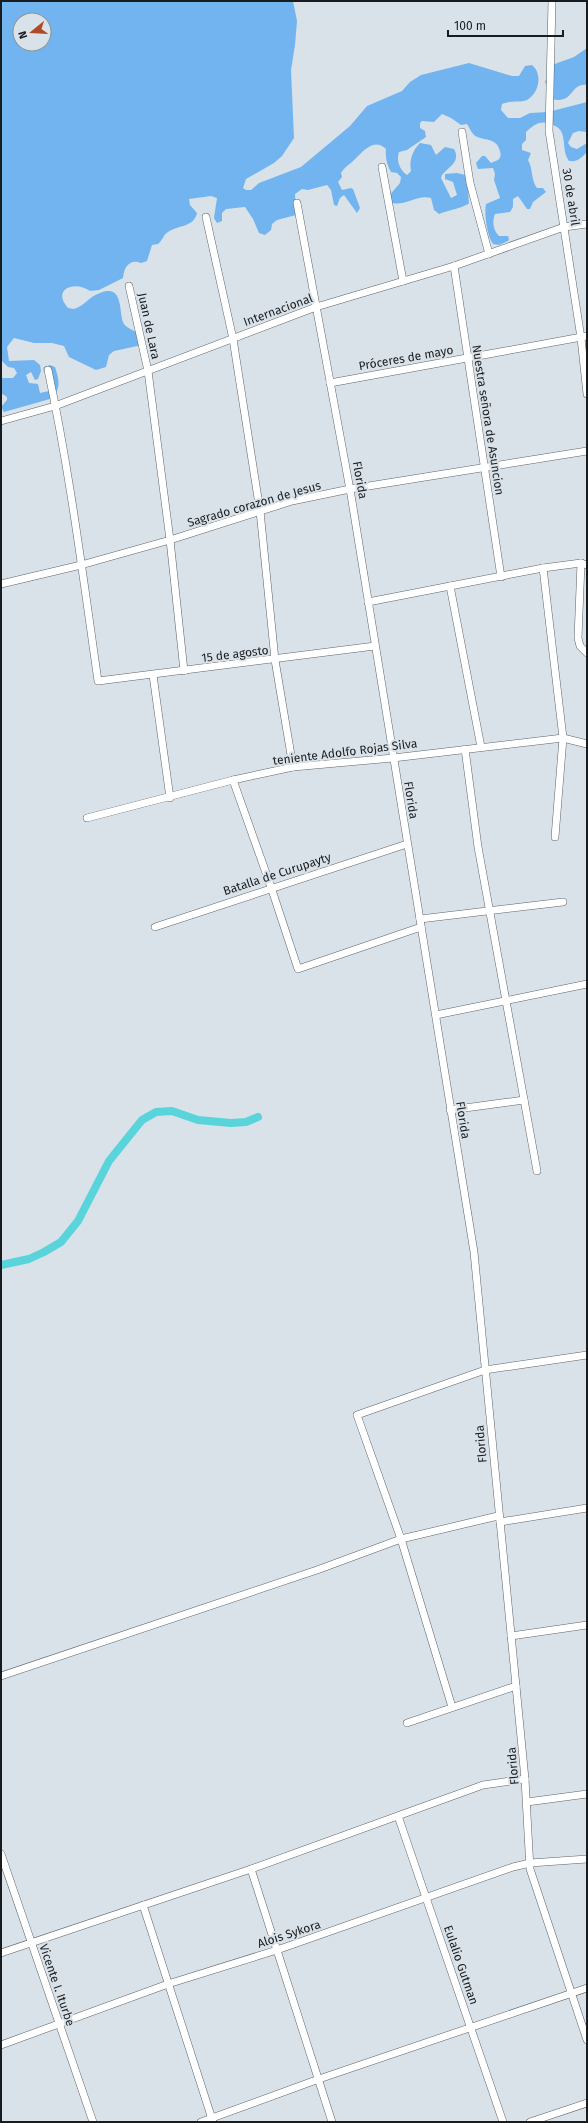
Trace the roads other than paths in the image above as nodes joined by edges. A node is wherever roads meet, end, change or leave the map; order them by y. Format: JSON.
{"nodes":[{"id":1,"x":552,"y":1,"type":"edge"},
{"id":2,"x":462,"y":132,"type":"dead end"},
{"id":3,"x":382,"y":166,"type":"dead end"},
{"id":4,"x":297,"y":202,"type":"dead end"},
{"id":5,"x":206,"y":217,"type":"dead end"},
{"id":6,"x":587,"y":224,"type":"edge"},
{"id":7,"x":564,"y":227,"type":"junction"},
{"id":8,"x":489,"y":254,"type":"junction"},
{"id":9,"x":454,"y":266,"type":"junction"},
{"id":10,"x":403,"y":282,"type":"junction"},
{"id":11,"x":129,"y":286,"type":"dead end"},
{"id":12,"x":316,"y":307,"type":"junction"},
{"id":13,"x":584,"y":337,"type":"edge"},
{"id":14,"x":233,"y":339,"type":"junction"},
{"id":15,"x":468,"y":358,"type":"junction"},
{"id":16,"x":48,"y":370,"type":"dead end"},
{"id":17,"x":148,"y":371,"type":"junction"},
{"id":18,"x":330,"y":383,"type":"junction"},
{"id":19,"x":587,"y":394,"type":"edge"},
{"id":20,"x":55,"y":406,"type":"junction"},
{"id":21,"x":1,"y":420,"type":"edge"},
{"id":22,"x":587,"y":451,"type":"edge"},
{"id":23,"x":484,"y":466,"type":"junction"},
{"id":24,"x":350,"y":489,"type":"junction"},
{"id":25,"x":260,"y":511,"type":"junction"},
{"id":26,"x":170,"y":540,"type":"junction"},
{"id":27,"x":82,"y":564,"type":"junction"},
{"id":28,"x":584,"y":564,"type":"edge"},
{"id":29,"x":543,"y":568,"type":"junction"},
{"id":30,"x":501,"y":577,"type":"junction"},
{"id":31,"x":1,"y":584,"type":"edge"},
{"id":32,"x":450,"y":586,"type":"junction"},
{"id":33,"x":368,"y":602,"type":"junction"},
{"id":34,"x":375,"y":646,"type":"junction"},
{"id":35,"x":587,"y":653,"type":"edge"},
{"id":36,"x":275,"y":660,"type":"junction"},
{"id":37,"x":184,"y":671,"type":"junction"},
{"id":38,"x":153,"y":675,"type":"junction"},
{"id":39,"x":563,"y":738,"type":"junction"},
{"id":40,"x":587,"y":744,"type":"edge"},
{"id":41,"x":481,"y":746,"type":"junction"},
{"id":42,"x":465,"y":749,"type":"junction"},
{"id":43,"x":393,"y":758,"type":"junction"},
{"id":44,"x":293,"y":767,"type":"junction"},
{"id":45,"x":232,"y":780,"type":"junction"},
{"id":46,"x":170,"y":798,"type":"junction"},
{"id":47,"x":87,"y":818,"type":"dead end"},
{"id":48,"x":555,"y":837,"type":"dead end"},
{"id":49,"x":407,"y":844,"type":"junction"},
{"id":50,"x":271,"y":887,"type":"junction"},
{"id":51,"x":563,"y":902,"type":"dead end"},
{"id":52,"x":490,"y":910,"type":"junction"},
{"id":53,"x":420,"y":919,"type":"junction"},
{"id":54,"x":155,"y":926,"type":"dead end"},
{"id":55,"x":421,"y":927,"type":"junction"},
{"id":56,"x":587,"y":984,"type":"edge"},
{"id":57,"x":507,"y":1000,"type":"junction"},
{"id":58,"x":436,"y":1015,"type":"junction"},
{"id":59,"x":524,"y":1100,"type":"junction"},
{"id":60,"x":450,"y":1110,"type":"junction"},
{"id":61,"x":537,"y":1171,"type":"dead end"},
{"id":62,"x":587,"y":1356,"type":"edge"},
{"id":63,"x":485,"y":1370,"type":"junction"},
{"id":64,"x":587,"y":1508,"type":"edge"},
{"id":65,"x":499,"y":1519,"type":"junction"},
{"id":66,"x":401,"y":1539,"type":"junction"},
{"id":67,"x":587,"y":1625,"type":"edge"},
{"id":68,"x":511,"y":1636,"type":"junction"},
{"id":69,"x":1,"y":1676,"type":"edge"},
{"id":70,"x":516,"y":1686,"type":"junction"},
{"id":71,"x":452,"y":1707,"type":"junction"},
{"id":72,"x":407,"y":1723,"type":"dead end"},
{"id":73,"x":525,"y":1778,"type":"junction"},
{"id":74,"x":587,"y":1794,"type":"edge"},
{"id":75,"x":527,"y":1802,"type":"junction"},
{"id":76,"x":398,"y":1816,"type":"junction"},
{"id":77,"x":2,"y":1858,"type":"edge"},
{"id":78,"x":587,"y":1859,"type":"edge"},
{"id":79,"x":530,"y":1863,"type":"junction"},
{"id":80,"x":251,"y":1869,"type":"junction"},
{"id":81,"x":426,"y":1899,"type":"junction"},
{"id":82,"x":143,"y":1906,"type":"junction"},
{"id":83,"x":31,"y":1943,"type":"junction"},
{"id":84,"x":277,"y":1950,"type":"junction"},
{"id":85,"x":1,"y":1953,"type":"edge"},
{"id":86,"x":168,"y":1984,"type":"junction"},
{"id":87,"x":587,"y":1988,"type":"edge"},
{"id":88,"x":572,"y":1993,"type":"junction"},
{"id":89,"x":58,"y":2025,"type":"junction"},
{"id":90,"x":472,"y":2028,"type":"junction"},
{"id":91,"x":587,"y":2040,"type":"edge"},
{"id":92,"x":1,"y":2045,"type":"edge"},
{"id":93,"x":319,"y":2078,"type":"junction"},
{"id":94,"x":587,"y":2103,"type":"edge"},
{"id":95,"x":212,"y":2120,"type":"edge"},
{"id":96,"x":93,"y":2122,"type":"edge"},
{"id":97,"x":201,"y":2122,"type":"edge"},
{"id":98,"x":332,"y":2122,"type":"edge"},
{"id":99,"x":503,"y":2122,"type":"edge"},
{"id":100,"x":530,"y":2122,"type":"edge"}],
"edges":[{"from":1,"to":7,"type":"street","name":"30 de abril"},
{"from":2,"to":8,"type":"street"},
{"from":3,"to":10,"type":"street"},
{"from":4,"to":12,"type":"street","name":"Florida"},
{"from":5,"to":14,"type":"street"},
{"from":6,"to":7,"type":"street","name":"Internacional"},
{"from":7,"to":8,"type":"street","name":"Internacional"},
{"from":7,"to":13,"type":"street","name":"30 de abril"},
{"from":8,"to":9,"type":"street","name":"Internacional"},
{"from":9,"to":10,"type":"street","name":"Internacional"},
{"from":9,"to":15,"type":"street","name":"Nuestra señora de Asuncion"},
{"from":10,"to":12,"type":"street","name":"Internacional"},
{"from":11,"to":17,"type":"street","name":"Juan de Lara"},
{"from":12,"to":14,"type":"street","name":"Internacional"},
{"from":12,"to":18,"type":"street","name":"Florida"},
{"from":13,"to":15,"type":"street","name":"Próceres de mayo"},
{"from":13,"to":19,"type":"street","name":"30 de abril"},
{"from":14,"to":17,"type":"street","name":"Internacional"},
{"from":14,"to":25,"type":"street"},
{"from":15,"to":18,"type":"street","name":"Próceres de mayo"},
{"from":15,"to":23,"type":"street","name":"Nuestra señora de Asuncion"},
{"from":16,"to":20,"type":"street"},
{"from":17,"to":20,"type":"street","name":"Internacional"},
{"from":17,"to":26,"type":"street","name":"Juan de Lara"},
{"from":18,"to":24,"type":"street","name":"Florida"},
{"from":20,"to":21,"type":"street","name":"Internacional"},
{"from":20,"to":27,"type":"street"},
{"from":22,"to":23,"type":"street","name":"Sagrado corazon de Jesus"},
{"from":23,"to":24,"type":"street","name":"Sagrado corazon de Jesus"},
{"from":23,"to":30,"type":"street","name":"Nuestra señora de Asuncion"},
{"from":24,"to":25,"type":"street","name":"Sagrado corazon de Jesus"},
{"from":24,"to":33,"type":"street","name":"Florida"},
{"from":25,"to":26,"type":"street","name":"Sagrado corazon de Jesus"},
{"from":25,"to":36,"type":"street"},
{"from":26,"to":27,"type":"street","name":"Sagrado corazon de Jesus"},
{"from":26,"to":37,"type":"street","name":"Juan de Lara"},
{"from":27,"to":31,"type":"street","name":"Sagrado corazon de Jesus"},
{"from":27,"to":38,"type":"street","name":"15 de agosto"},
{"from":28,"to":29,"type":"street"},
{"from":28,"to":35,"type":"street"},
{"from":29,"to":30,"type":"street"},
{"from":29,"to":39,"type":"street"},
{"from":30,"to":32,"type":"street"},
{"from":32,"to":33,"type":"street"},
{"from":32,"to":41,"type":"street"},
{"from":33,"to":34,"type":"street","name":"Florida"},
{"from":34,"to":36,"type":"street","name":"15 de agosto"},
{"from":34,"to":43,"type":"street","name":"Florida"},
{"from":36,"to":37,"type":"street","name":"15 de agosto"},
{"from":36,"to":44,"type":"street"},
{"from":37,"to":38,"type":"street","name":"15 de agosto"},
{"from":38,"to":46,"type":"street"},
{"from":39,"to":40,"type":"street","name":"teniente Adolfo Rojas Silva"},
{"from":39,"to":41,"type":"street","name":"teniente Adolfo Rojas Silva"},
{"from":39,"to":48,"type":"street"},
{"from":41,"to":42,"type":"street","name":"teniente Adolfo Rojas Silva"},
{"from":42,"to":43,"type":"street","name":"teniente Adolfo Rojas Silva"},
{"from":42,"to":52,"type":"street"},
{"from":43,"to":44,"type":"street","name":"teniente Adolfo Rojas Silva"},
{"from":43,"to":49,"type":"street","name":"Florida"},
{"from":44,"to":45,"type":"street","name":"teniente Adolfo Rojas Silva"},
{"from":45,"to":46,"type":"street","name":"teniente Adolfo Rojas Silva"},
{"from":45,"to":50,"type":"street"},
{"from":46,"to":47,"type":"street","name":"teniente Adolfo Rojas Silva"},
{"from":49,"to":50,"type":"street","name":"Batalla de Curupayty"},
{"from":49,"to":53,"type":"street","name":"Florida"},
{"from":50,"to":54,"type":"street","name":"Batalla de Curupayty"},
{"from":50,"to":55,"type":"street"},
{"from":51,"to":52,"type":"street"},
{"from":52,"to":53,"type":"street"},
{"from":52,"to":57,"type":"street"},
{"from":53,"to":55,"type":"street","name":"Florida"},
{"from":55,"to":58,"type":"street","name":"Florida"},
{"from":56,"to":57,"type":"street"},
{"from":57,"to":58,"type":"street"},
{"from":57,"to":59,"type":"street"},
{"from":58,"to":60,"type":"street","name":"Florida"},
{"from":59,"to":60,"type":"street"},
{"from":59,"to":61,"type":"street"},
{"from":60,"to":63,"type":"street","name":"Florida"},
{"from":62,"to":63,"type":"street"},
{"from":63,"to":65,"type":"street","name":"Florida"},
{"from":63,"to":66,"type":"street"},
{"from":64,"to":65,"type":"street"},
{"from":65,"to":66,"type":"street"},
{"from":65,"to":68,"type":"street","name":"Florida"},
{"from":66,"to":69,"type":"street"},
{"from":66,"to":71,"type":"street"},
{"from":67,"to":68,"type":"street"},
{"from":68,"to":70,"type":"street","name":"Florida"},
{"from":70,"to":71,"type":"street"},
{"from":70,"to":73,"type":"street","name":"Florida"},
{"from":71,"to":72,"type":"street"},
{"from":73,"to":75,"type":"street","name":"Florida"},
{"from":73,"to":76,"type":"street"},
{"from":74,"to":75,"type":"street"},
{"from":75,"to":79,"type":"street","name":"Florida"},
{"from":76,"to":80,"type":"street"},
{"from":76,"to":81,"type":"street","name":"Eulalio Gutman"},
{"from":77,"to":83,"type":"street","name":"Vicente I. Iturbe"},
{"from":78,"to":79,"type":"street","name":"Alois Sykora"},
{"from":79,"to":81,"type":"street","name":"Alois Sykora"},
{"from":79,"to":88,"type":"street","name":"Florida"},
{"from":80,"to":82,"type":"street"},
{"from":80,"to":84,"type":"street"},
{"from":81,"to":84,"type":"street","name":"Alois Sykora"},
{"from":81,"to":90,"type":"street","name":"Eulalio Gutman"},
{"from":82,"to":83,"type":"street"},
{"from":82,"to":86,"type":"street"},
{"from":83,"to":85,"type":"street"},
{"from":83,"to":89,"type":"street","name":"Vicente I. Iturbe"},
{"from":84,"to":86,"type":"street","name":"Alois Sykora"},
{"from":84,"to":93,"type":"street"},
{"from":86,"to":89,"type":"street","name":"Alois Sykora"},
{"from":86,"to":95,"type":"street"},
{"from":87,"to":88,"type":"street"},
{"from":88,"to":90,"type":"street"},
{"from":88,"to":91,"type":"street","name":"Florida"},
{"from":89,"to":92,"type":"street","name":"Alois Sykora"},
{"from":89,"to":96,"type":"street","name":"Vicente I. Iturbe"},
{"from":90,"to":93,"type":"street"},
{"from":90,"to":99,"type":"street","name":"Eulalio Gutman"},
{"from":93,"to":95,"type":"street"},
{"from":93,"to":98,"type":"street"},
{"from":94,"to":100,"type":"street"},
{"from":95,"to":97,"type":"street"}]}
